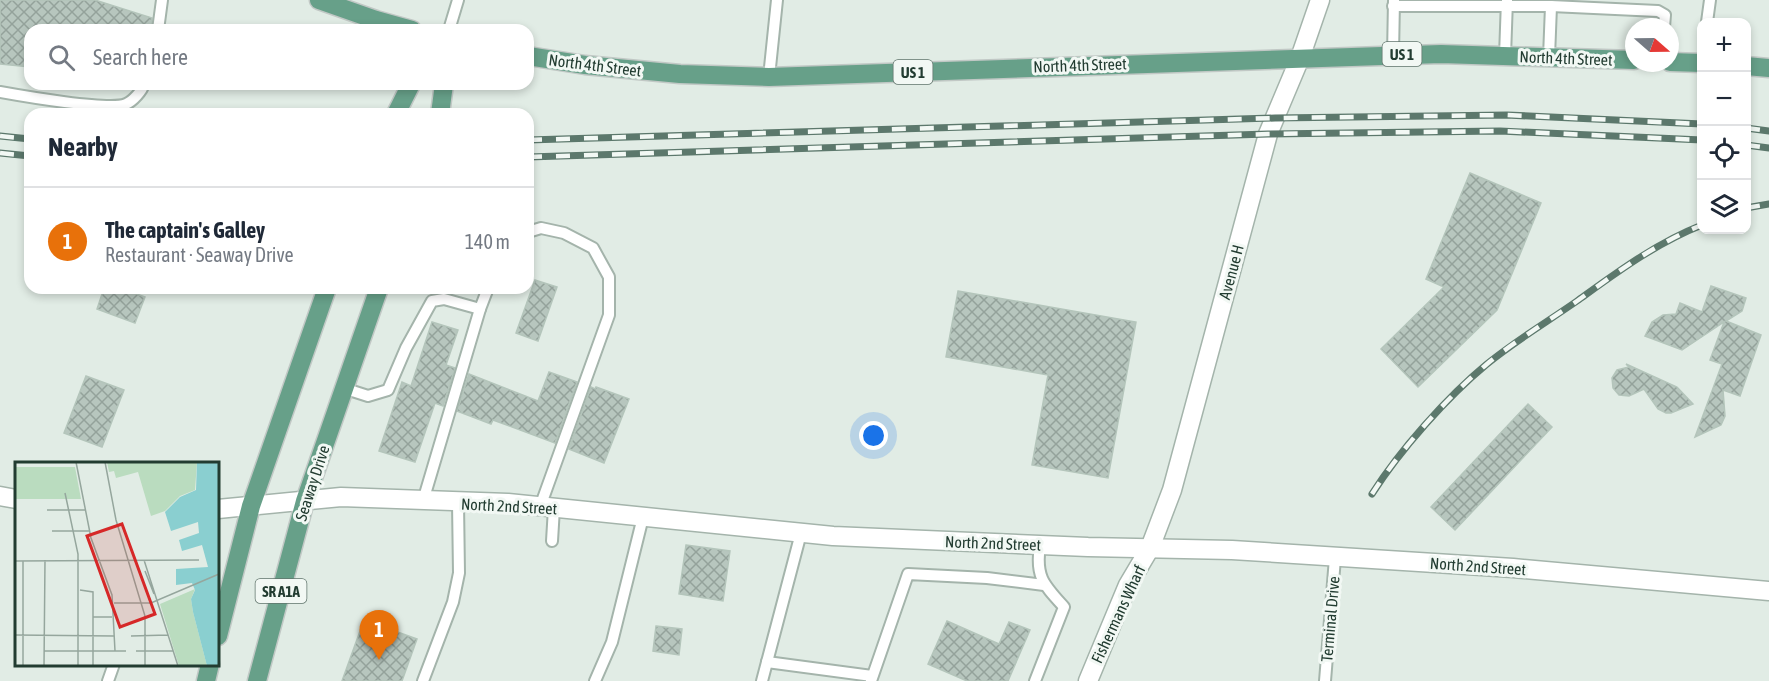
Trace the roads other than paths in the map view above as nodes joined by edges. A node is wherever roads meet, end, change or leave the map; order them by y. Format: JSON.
{"nodes":[{"id":1,"x":162,"y":0,"type":"edge"},
{"id":2,"x":319,"y":0,"type":"edge"},
{"id":3,"x":458,"y":0,"type":"edge"},
{"id":4,"x":777,"y":0,"type":"edge"},
{"id":5,"x":1320,"y":0,"type":"edge"},
{"id":6,"x":1710,"y":0,"type":"edge"},
{"id":7,"x":1394,"y":3,"type":"edge"},
{"id":8,"x":1507,"y":3,"type":"edge"},
{"id":9,"x":1551,"y":6,"type":"junction"},
{"id":10,"x":1665,"y":18,"type":"edge"},
{"id":11,"x":1708,"y":18,"type":"edge"},
{"id":12,"x":159,"y":24,"type":"edge"},
{"id":13,"x":390,"y":24,"type":"edge"},
{"id":14,"x":451,"y":24,"type":"edge"},
{"id":15,"x":1393,"y":55,"type":"junction"},
{"id":16,"x":1505,"y":56,"type":"junction"},
{"id":17,"x":534,"y":57,"type":"edge"},
{"id":18,"x":1549,"y":57,"type":"junction"},
{"id":19,"x":1300,"y":58,"type":"junction"},
{"id":20,"x":1625,"y":60,"type":"edge"},
{"id":21,"x":1679,"y":62,"type":"edge"},
{"id":22,"x":1697,"y":63,"type":"edge"},
{"id":23,"x":1751,"y":66,"type":"edge"},
{"id":24,"x":1769,"y":68,"type":"edge"},
{"id":25,"x":769,"y":77,"type":"junction"},
{"id":26,"x":142,"y":90,"type":"edge"},
{"id":27,"x":408,"y":90,"type":"edge"},
{"id":28,"x":443,"y":90,"type":"edge"},
{"id":29,"x":0,"y":92,"type":"edge"},
{"id":30,"x":399,"y":108,"type":"edge"},
{"id":31,"x":441,"y":108,"type":"edge"},
{"id":32,"x":534,"y":230,"type":"edge"},
{"id":33,"x":325,"y":294,"type":"edge"},
{"id":34,"x":377,"y":294,"type":"edge"},
{"id":35,"x":486,"y":294,"type":"edge"},
{"id":36,"x":480,"y":309,"type":"junction"},
{"id":37,"x":343,"y":388,"type":"junction"},
{"id":38,"x":0,"y":496,"type":"edge"},
{"id":39,"x":15,"y":499,"type":"edge"},
{"id":40,"x":305,"y":501,"type":"junction"},
{"id":41,"x":423,"y":501,"type":"junction"},
{"id":42,"x":458,"y":503,"type":"junction"},
{"id":43,"x":251,"y":506,"type":"junction"},
{"id":44,"x":547,"y":507,"type":"junction"},
{"id":45,"x":219,"y":509,"type":"edge"},
{"id":46,"x":643,"y":517,"type":"junction"},
{"id":47,"x":801,"y":533,"type":"junction"},
{"id":48,"x":552,"y":541,"type":"dead end"},
{"id":49,"x":1040,"y":545,"type":"junction"},
{"id":50,"x":1150,"y":548,"type":"junction"},
{"id":51,"x":1335,"y":558,"type":"junction"},
{"id":52,"x":1044,"y":585,"type":"junction"},
{"id":53,"x":1769,"y":591,"type":"edge"},
{"id":54,"x":219,"y":632,"type":"edge"},
{"id":55,"x":767,"y":662,"type":"junction"},
{"id":56,"x":113,"y":666,"type":"edge"},
{"id":57,"x":210,"y":666,"type":"edge"},
{"id":58,"x":872,"y":679,"type":"edge"},
{"id":59,"x":108,"y":681,"type":"edge"},
{"id":60,"x":206,"y":681,"type":"edge"},
{"id":61,"x":257,"y":681,"type":"edge"},
{"id":62,"x":423,"y":681,"type":"edge"},
{"id":63,"x":595,"y":681,"type":"edge"},
{"id":64,"x":762,"y":681,"type":"edge"},
{"id":65,"x":1035,"y":681,"type":"edge"},
{"id":66,"x":1088,"y":681,"type":"edge"},
{"id":67,"x":1324,"y":681,"type":"edge"}],
"edges":[{"from":1,"to":12,"type":"lane"},
{"from":2,"to":13,"type":"main road"},
{"from":3,"to":14,"type":"lane"},
{"from":4,"to":25,"type":"lane"},
{"from":5,"to":19,"type":"street","name":"Avenue H"},
{"from":6,"to":11,"type":"lane"},
{"from":7,"to":8,"type":"lane"},
{"from":7,"to":15,"type":"lane"},
{"from":8,"to":9,"type":"lane"},
{"from":8,"to":16,"type":"lane"},
{"from":9,"to":10,"type":"lane"},
{"from":9,"to":18,"type":"lane"},
{"from":15,"to":16,"type":"main road","name":"North 4th Street","number":"US 1"},
{"from":15,"to":19,"type":"main road","name":"North 4th Street","number":"US 1"},
{"from":16,"to":18,"type":"main road","name":"North 4th Street","number":"US 1"},
{"from":17,"to":25,"type":"main road","name":"North 4th Street","number":"US 1"},
{"from":18,"to":20,"type":"main road","name":"North 4th Street","number":"US 1"},
{"from":19,"to":25,"type":"main road","name":"North 4th Street","number":"US 1"},
{"from":19,"to":50,"type":"street","name":"Avenue H"},
{"from":21,"to":22,"type":"main road"},
{"from":23,"to":24,"type":"main road"},
{"from":26,"to":29,"type":"lane"},
{"from":27,"to":30,"type":"main road"},
{"from":28,"to":31,"type":"main road"},
{"from":32,"to":44,"type":"lane"},
{"from":33,"to":43,"type":"main road","number":"SR A1A"},
{"from":34,"to":37,"type":"main road","name":"Seaway Drive","number":"SR A1A"},
{"from":35,"to":36,"type":"lane"},
{"from":36,"to":37,"type":"lane"},
{"from":36,"to":41,"type":"lane"},
{"from":37,"to":40,"type":"main road","name":"Seaway Drive","number":"SR A1A"},
{"from":38,"to":39,"type":"street"},
{"from":40,"to":41,"type":"street","name":"North 2nd Street"},
{"from":40,"to":43,"type":"street","name":"North 2nd Street"},
{"from":40,"to":61,"type":"main road","name":"Seaway Drive","number":"SR A1A"},
{"from":41,"to":42,"type":"street","name":"North 2nd Street"},
{"from":42,"to":44,"type":"street","name":"North 2nd Street"},
{"from":42,"to":62,"type":"lane"},
{"from":43,"to":45,"type":"street","name":"North 2nd Street"},
{"from":43,"to":54,"type":"main road","number":"SR A1A"},
{"from":44,"to":46,"type":"street","name":"North 2nd Street"},
{"from":44,"to":48,"type":"lane"},
{"from":46,"to":47,"type":"street","name":"North 2nd Street"},
{"from":46,"to":63,"type":"lane"},
{"from":47,"to":49,"type":"street","name":"North 2nd Street"},
{"from":47,"to":55,"type":"lane"},
{"from":49,"to":50,"type":"street","name":"North 2nd Street"},
{"from":49,"to":52,"type":"lane"},
{"from":50,"to":51,"type":"street","name":"North 2nd Street"},
{"from":50,"to":66,"type":"street","name":"Fishermans Wharf"},
{"from":51,"to":53,"type":"street","name":"North 2nd Street"},
{"from":51,"to":67,"type":"lane","name":"Terminal Drive"},
{"from":52,"to":58,"type":"lane"},
{"from":52,"to":65,"type":"lane"},
{"from":55,"to":58,"type":"lane"},
{"from":55,"to":64,"type":"lane"},
{"from":56,"to":59,"type":"lane"},
{"from":57,"to":60,"type":"main road"}]}
